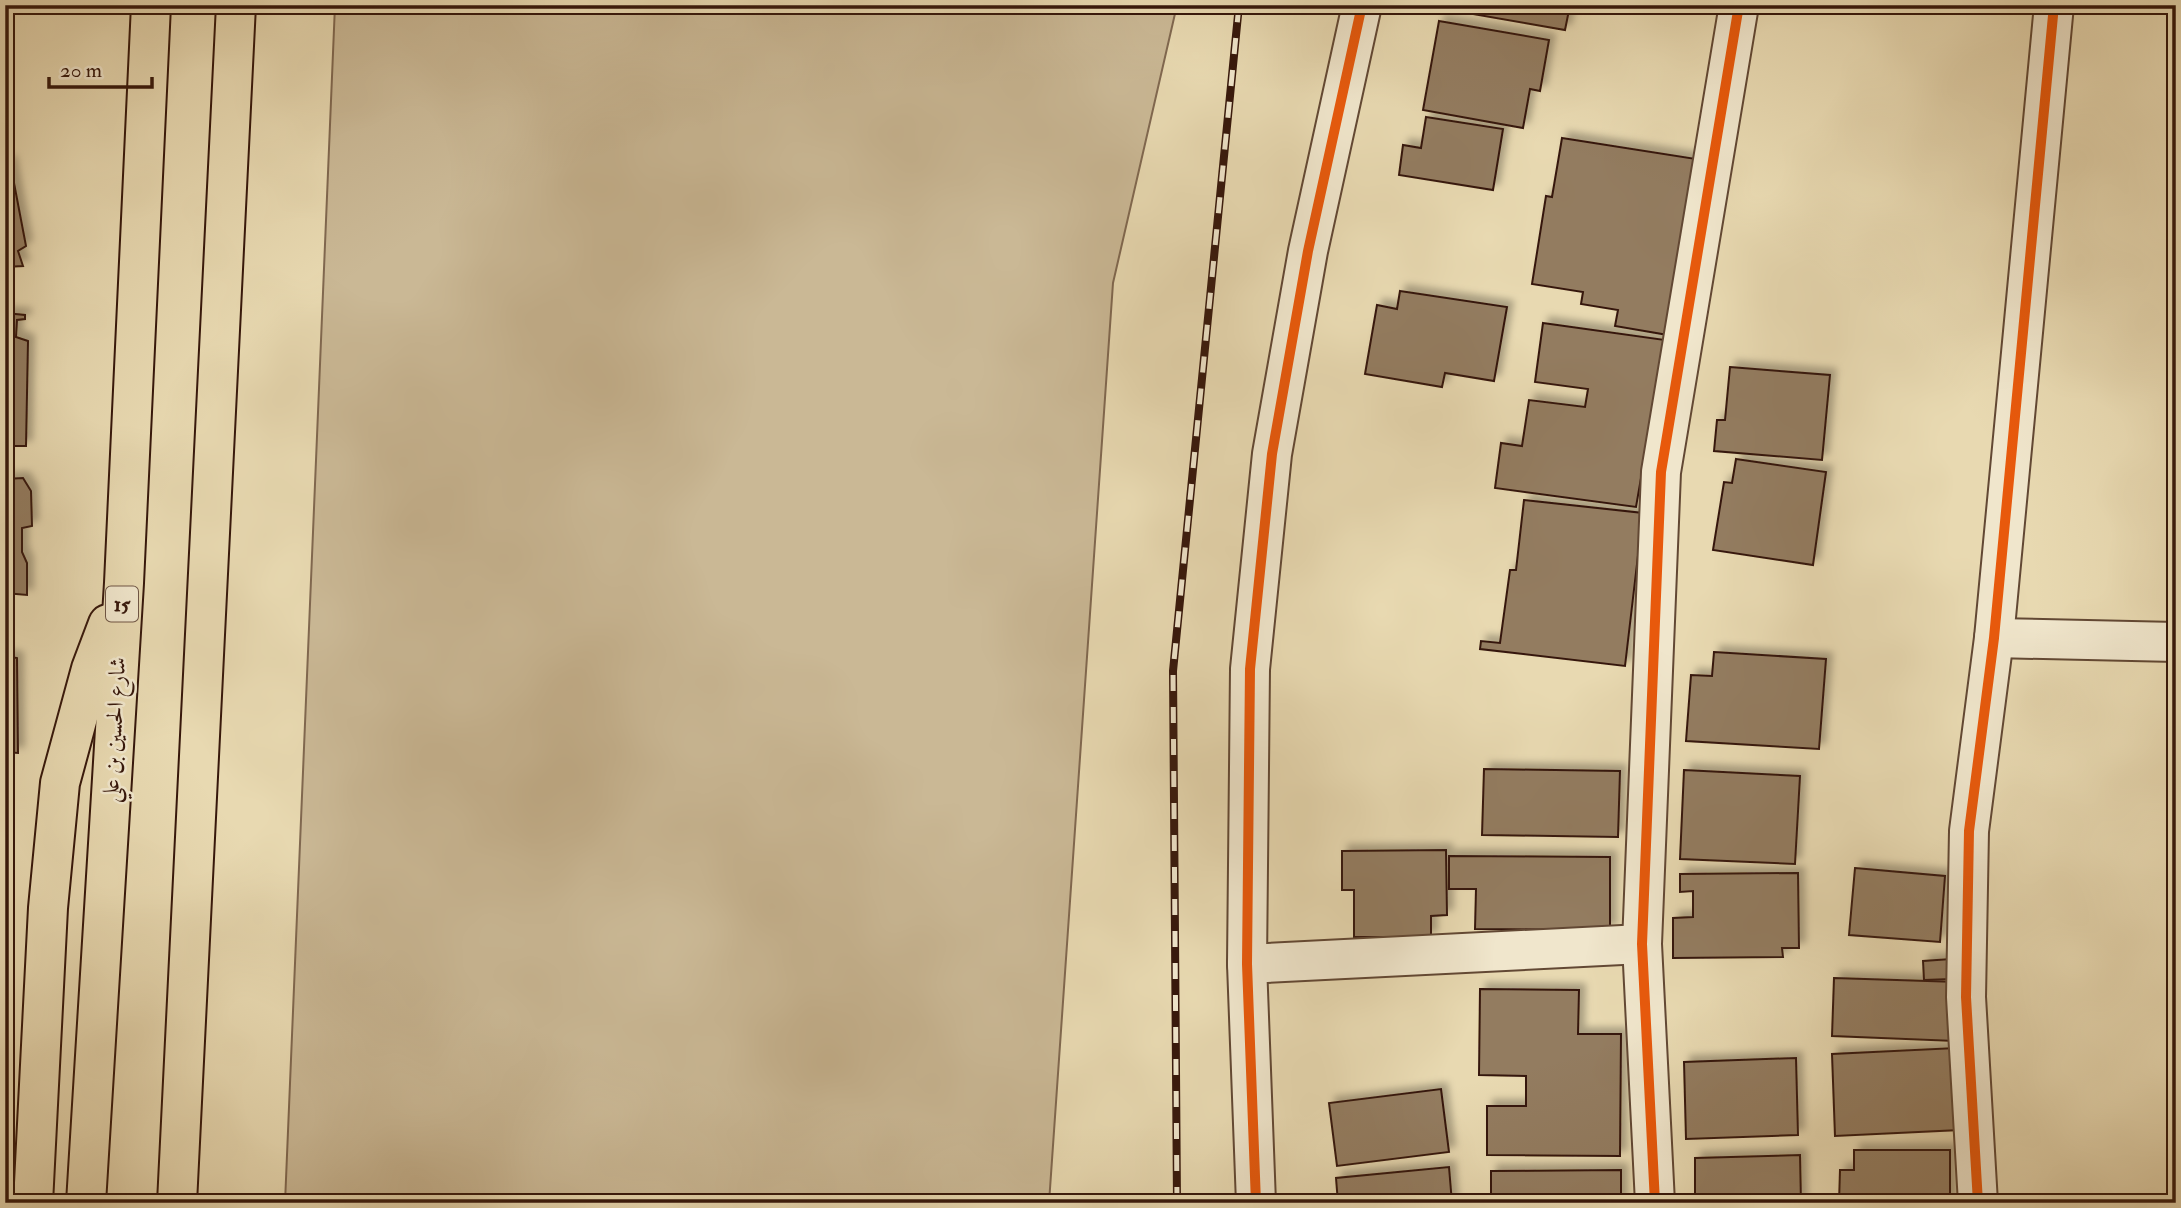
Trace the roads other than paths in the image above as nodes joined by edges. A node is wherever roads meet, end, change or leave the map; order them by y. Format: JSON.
{"nodes":[{"id":1,"x":151,"y":5,"type":"edge"},
{"id":2,"x":236,"y":5,"type":"edge"},
{"id":3,"x":1362,"y":5,"type":"edge"},
{"id":4,"x":1739,"y":5,"type":"edge"},
{"id":5,"x":2053,"y":5,"type":"edge"},
{"id":6,"x":124,"y":583,"type":"junction"},
{"id":7,"x":1994,"y":638,"type":"junction"},
{"id":8,"x":2176,"y":642,"type":"edge"},
{"id":9,"x":1642,"y":944,"type":"junction"},
{"id":10,"x":1247,"y":964,"type":"junction"},
{"id":11,"x":33,"y":1203,"type":"edge"},
{"id":12,"x":86,"y":1203,"type":"edge"},
{"id":13,"x":177,"y":1203,"type":"edge"},
{"id":14,"x":1256,"y":1203,"type":"edge"},
{"id":15,"x":1655,"y":1203,"type":"edge"},
{"id":16,"x":1978,"y":1203,"type":"edge"}],
"edges":[{"from":1,"to":6,"type":"highway","name":"شارع الحسين بن علي","number":"15"},
{"from":2,"to":13,"type":"highway"},
{"from":3,"to":10,"type":"street"},
{"from":4,"to":9,"type":"street"},
{"from":5,"to":7,"type":"street"},
{"from":6,"to":11,"type":"highway"},
{"from":6,"to":12,"type":"highway","name":"شارع الحسين بن علي","number":"15"},
{"from":7,"to":8,"type":"street"},
{"from":7,"to":16,"type":"street"},
{"from":9,"to":10,"type":"street"},
{"from":9,"to":15,"type":"street"},
{"from":10,"to":14,"type":"street"}]}
